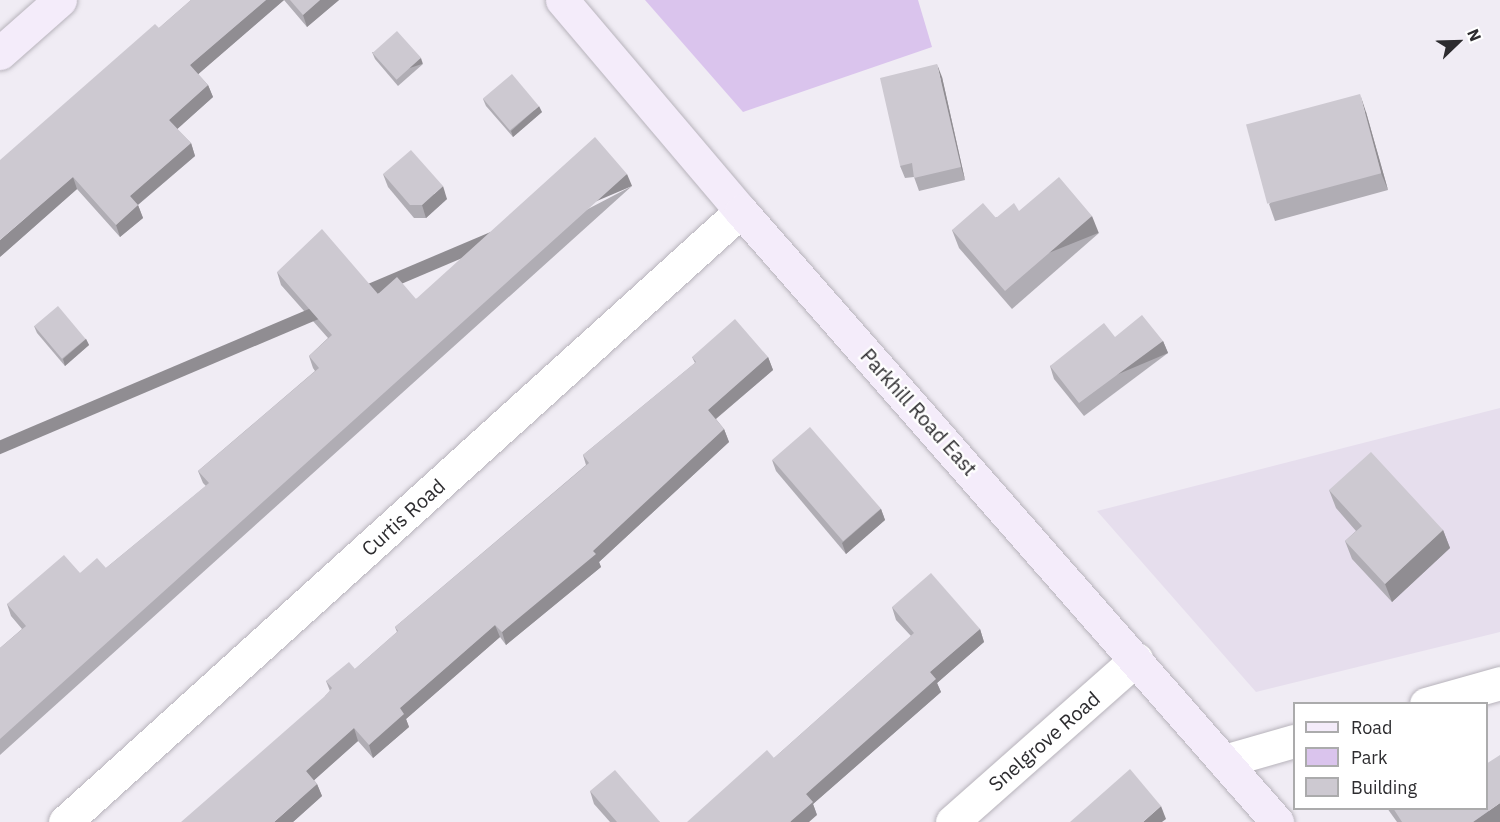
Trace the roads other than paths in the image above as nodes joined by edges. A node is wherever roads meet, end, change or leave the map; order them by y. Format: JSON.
{"nodes":[{"id":1,"x":60,"y":0,"type":"edge"},
{"id":2,"x":562,"y":0,"type":"edge"},
{"id":3,"x":0,"y":53,"type":"edge"},
{"id":4,"x":741,"y":211,"type":"junction"},
{"id":5,"x":1136,"y":659,"type":"junction"},
{"id":6,"x":1500,"y":683,"type":"edge"},
{"id":7,"x":1433,"y":702,"type":"edge"},
{"id":8,"x":1293,"y":741,"type":"edge"},
{"id":9,"x":1224,"y":761,"type":"junction"},
{"id":10,"x":66,"y":822,"type":"edge"},
{"id":11,"x":952,"y":822,"type":"edge"},
{"id":12,"x":1277,"y":822,"type":"edge"}],
"edges":[{"from":1,"to":3,"type":"main road"},
{"from":2,"to":4,"type":"main road","name":"Parkhill Road East"},
{"from":4,"to":5,"type":"main road","name":"Parkhill Road East"},
{"from":4,"to":10,"type":"street","name":"Curtis Road"},
{"from":5,"to":9,"type":"main road","name":"Parkhill Road East"},
{"from":5,"to":11,"type":"street","name":"Snelgrove Road"},
{"from":6,"to":7,"type":"street"},
{"from":8,"to":9,"type":"street"},
{"from":9,"to":12,"type":"main road","name":"Parkhill Road East"}]}
